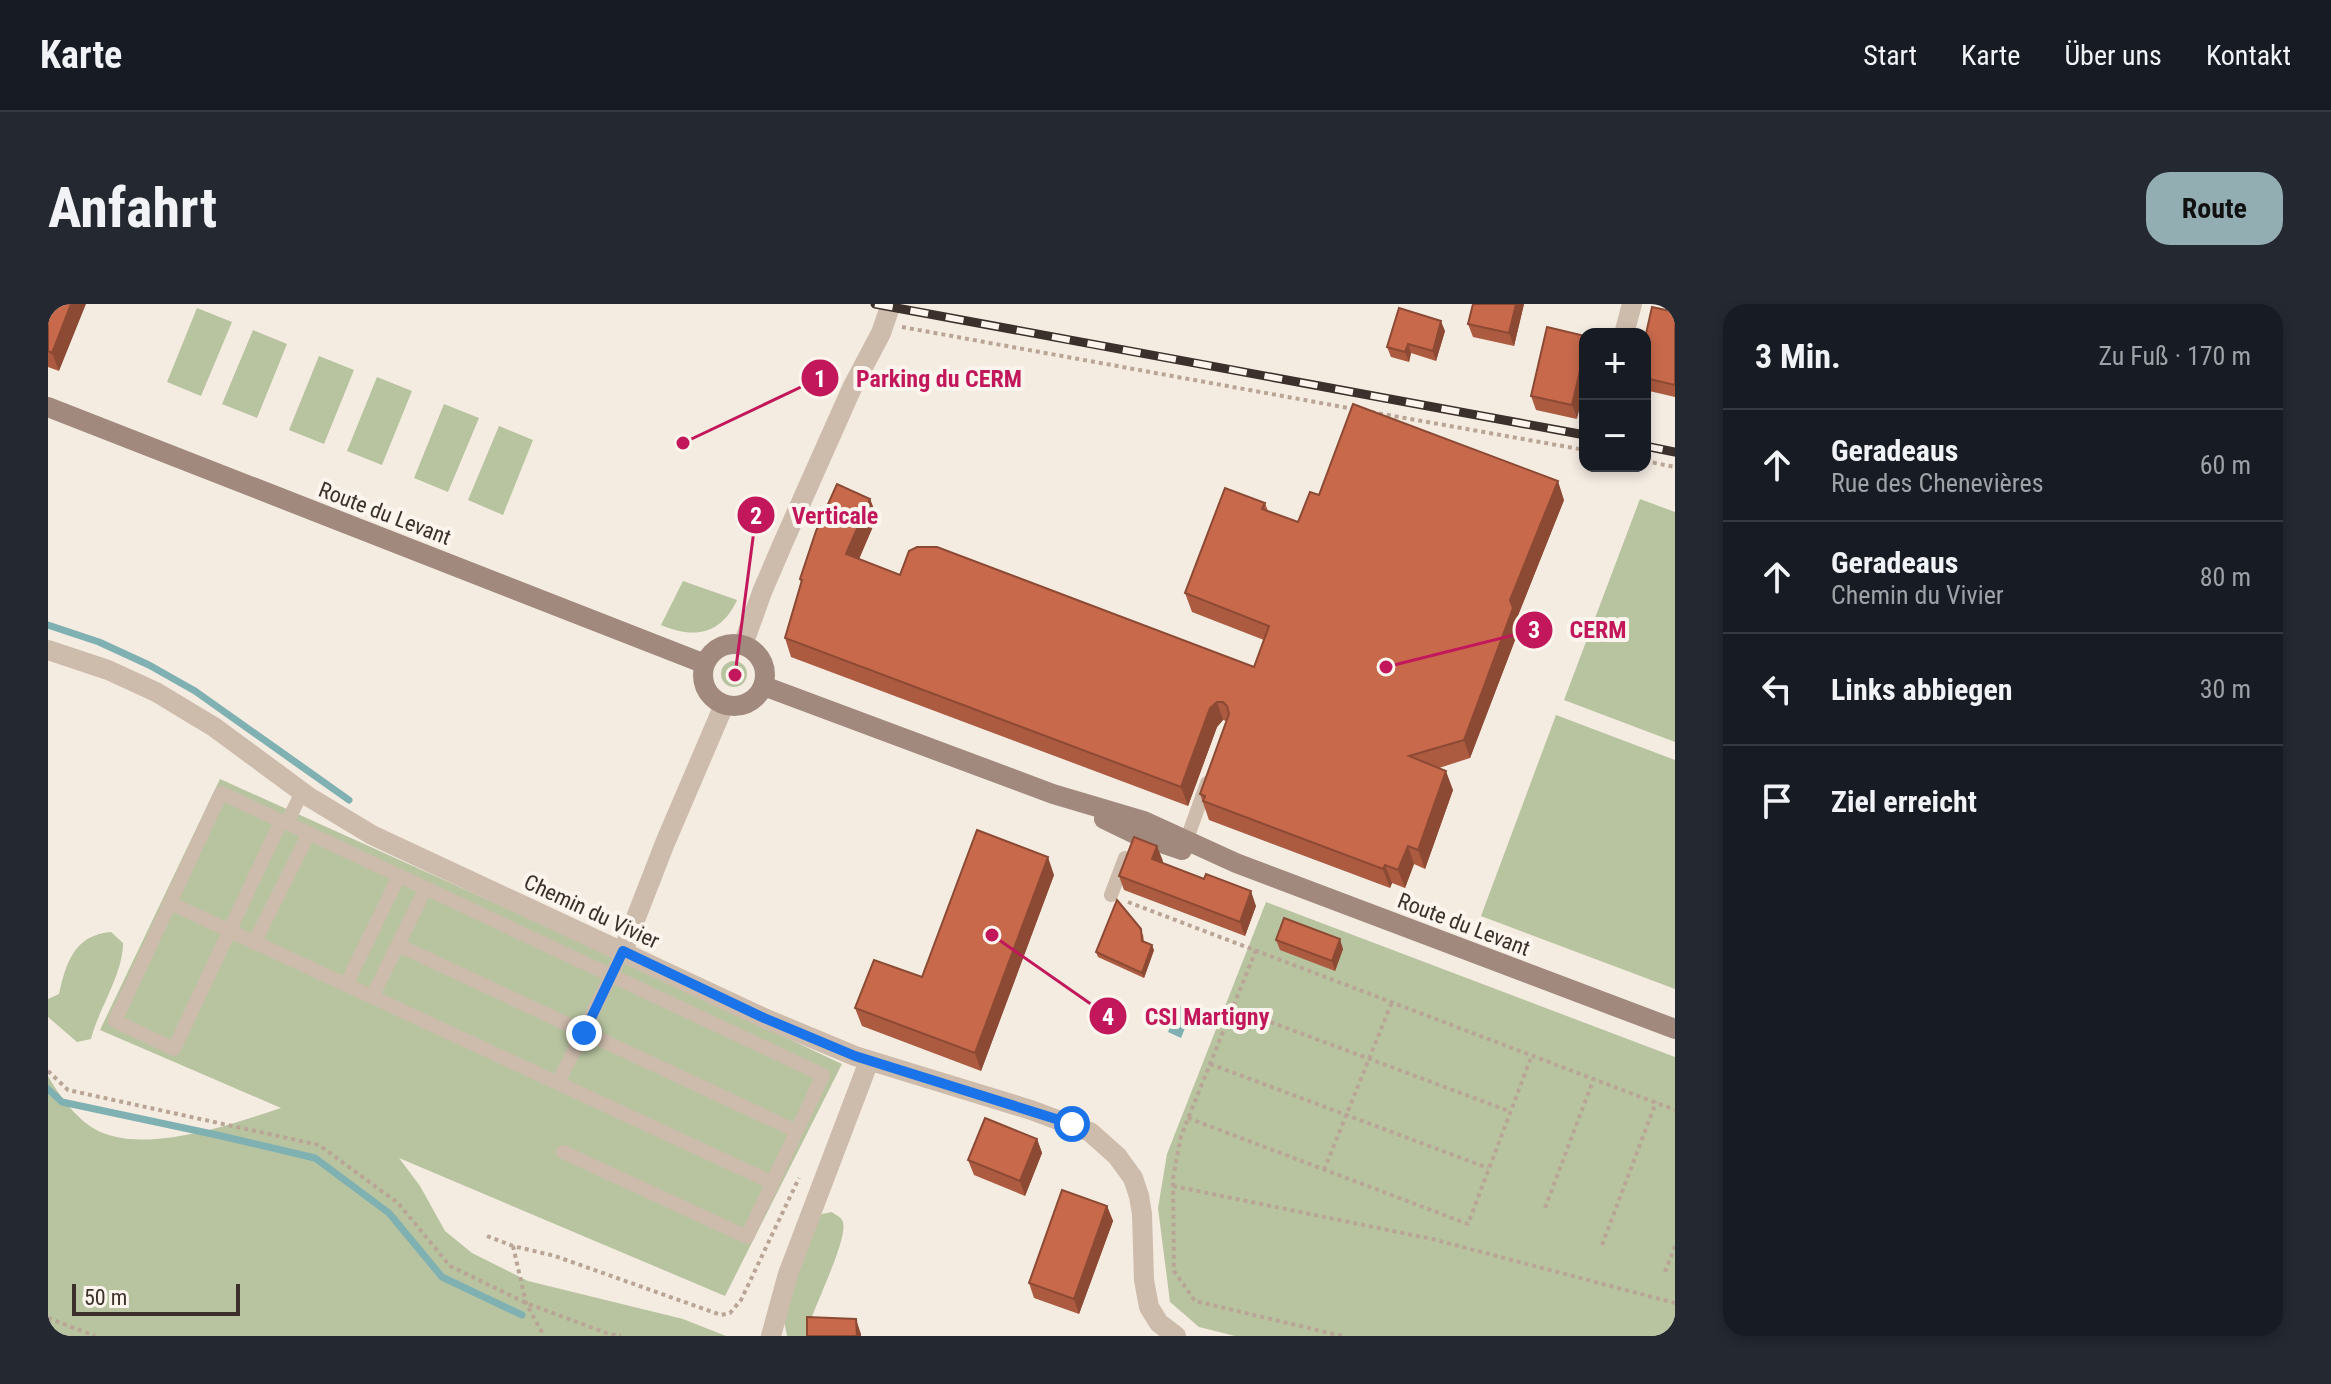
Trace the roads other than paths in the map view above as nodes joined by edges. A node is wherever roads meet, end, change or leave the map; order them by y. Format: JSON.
{"nodes":[{"id":1,"x":1632,"y":304,"type":"edge"},
{"id":2,"x":888,"y":314,"type":"edge"},
{"id":3,"x":1626,"y":328,"type":"edge"},
{"id":4,"x":48,"y":407,"type":"edge"},
{"id":5,"x":743,"y":645,"type":"junction"},
{"id":6,"x":48,"y":650,"type":"edge"},
{"id":7,"x":705,"y":664,"type":"junction"},
{"id":8,"x":764,"y":686,"type":"junction"},
{"id":9,"x":724,"y":705,"type":"junction"},
{"id":10,"x":1212,"y":771,"type":"edge"},
{"id":11,"x":302,"y":792,"type":"junction"},
{"id":12,"x":1053,"y":794,"type":"junction"},
{"id":13,"x":284,"y":822,"type":"junction"},
{"id":14,"x":309,"y":833,"type":"junction"},
{"id":15,"x":1135,"y":834,"type":"junction"},
{"id":16,"x":1185,"y":845,"type":"junction"},
{"id":17,"x":399,"y":876,"type":"junction"},
{"id":18,"x":426,"y":888,"type":"junction"},
{"id":19,"x":1111,"y":895,"type":"road end"},
{"id":20,"x":170,"y":903,"type":"junction"},
{"id":21,"x":230,"y":931,"type":"junction"},
{"id":22,"x":254,"y":943,"type":"junction"},
{"id":23,"x":398,"y":945,"type":"junction"},
{"id":24,"x":623,"y":951,"type":"junction"},
{"id":25,"x":611,"y":975,"type":"junction"},
{"id":26,"x":346,"y":985,"type":"junction"},
{"id":27,"x":372,"y":997,"type":"junction"},
{"id":28,"x":1675,"y":1029,"type":"edge"},
{"id":29,"x":584,"y":1033,"type":"junction"},
{"id":30,"x":869,"y":1061,"type":"junction"},
{"id":31,"x":558,"y":1083,"type":"junction"},
{"id":32,"x":796,"y":1131,"type":"junction"},
{"id":33,"x":563,"y":1152,"type":"dead end"},
{"id":34,"x":773,"y":1183,"type":"junction"},
{"id":35,"x":771,"y":1336,"type":"edge"},
{"id":36,"x":1176,"y":1336,"type":"edge"}],
"edges":[{"from":1,"to":3,"type":"street"},
{"from":2,"to":5,"type":"street"},
{"from":4,"to":7,"type":"street","name":"Route du Levant"},
{"from":5,"to":7,"type":"street"},
{"from":5,"to":8,"type":"street"},
{"from":6,"to":11,"type":"street","name":"Chemin du Vivier"},
{"from":7,"to":9,"type":"street"},
{"from":8,"to":9,"type":"street"},
{"from":8,"to":12,"type":"street","name":"Route du Levant"},
{"from":9,"to":24,"type":"street"},
{"from":10,"to":16,"type":"lane"},
{"from":11,"to":13,"type":"lane"},
{"from":11,"to":24,"type":"street","name":"Chemin du Vivier"},
{"from":12,"to":15,"type":"street","name":"Route du Levant"},
{"from":12,"to":16,"type":"street","name":"Route du Levant"},
{"from":13,"to":14,"type":"lane"},
{"from":13,"to":20,"type":"lane"},
{"from":13,"to":21,"type":"lane"},
{"from":14,"to":17,"type":"lane"},
{"from":14,"to":22,"type":"lane"},
{"from":15,"to":16,"type":"street","name":"Route du Levant"},
{"from":15,"to":19,"type":"lane"},
{"from":16,"to":28,"type":"street","name":"Route du Levant"},
{"from":17,"to":18,"type":"lane"},
{"from":17,"to":26,"type":"lane"},
{"from":18,"to":23,"type":"lane"},
{"from":18,"to":25,"type":"lane"},
{"from":20,"to":21,"type":"lane"},
{"from":20,"to":21,"type":"lane"},
{"from":21,"to":22,"type":"lane"},
{"from":22,"to":26,"type":"lane"},
{"from":23,"to":27,"type":"lane"},
{"from":23,"to":29,"type":"lane"},
{"from":24,"to":25,"type":"lane"},
{"from":24,"to":30,"type":"street","name":"Chemin du Vivier"},
{"from":25,"to":29,"type":"lane"},
{"from":25,"to":32,"type":"lane"},
{"from":26,"to":27,"type":"lane"},
{"from":27,"to":31,"type":"lane"},
{"from":29,"to":31,"type":"lane"},
{"from":29,"to":32,"type":"lane"},
{"from":30,"to":35,"type":"street"},
{"from":30,"to":36,"type":"street","name":"Chemin du Vivier"},
{"from":31,"to":34,"type":"lane"},
{"from":32,"to":34,"type":"lane"},
{"from":33,"to":34,"type":"lane"}]}
